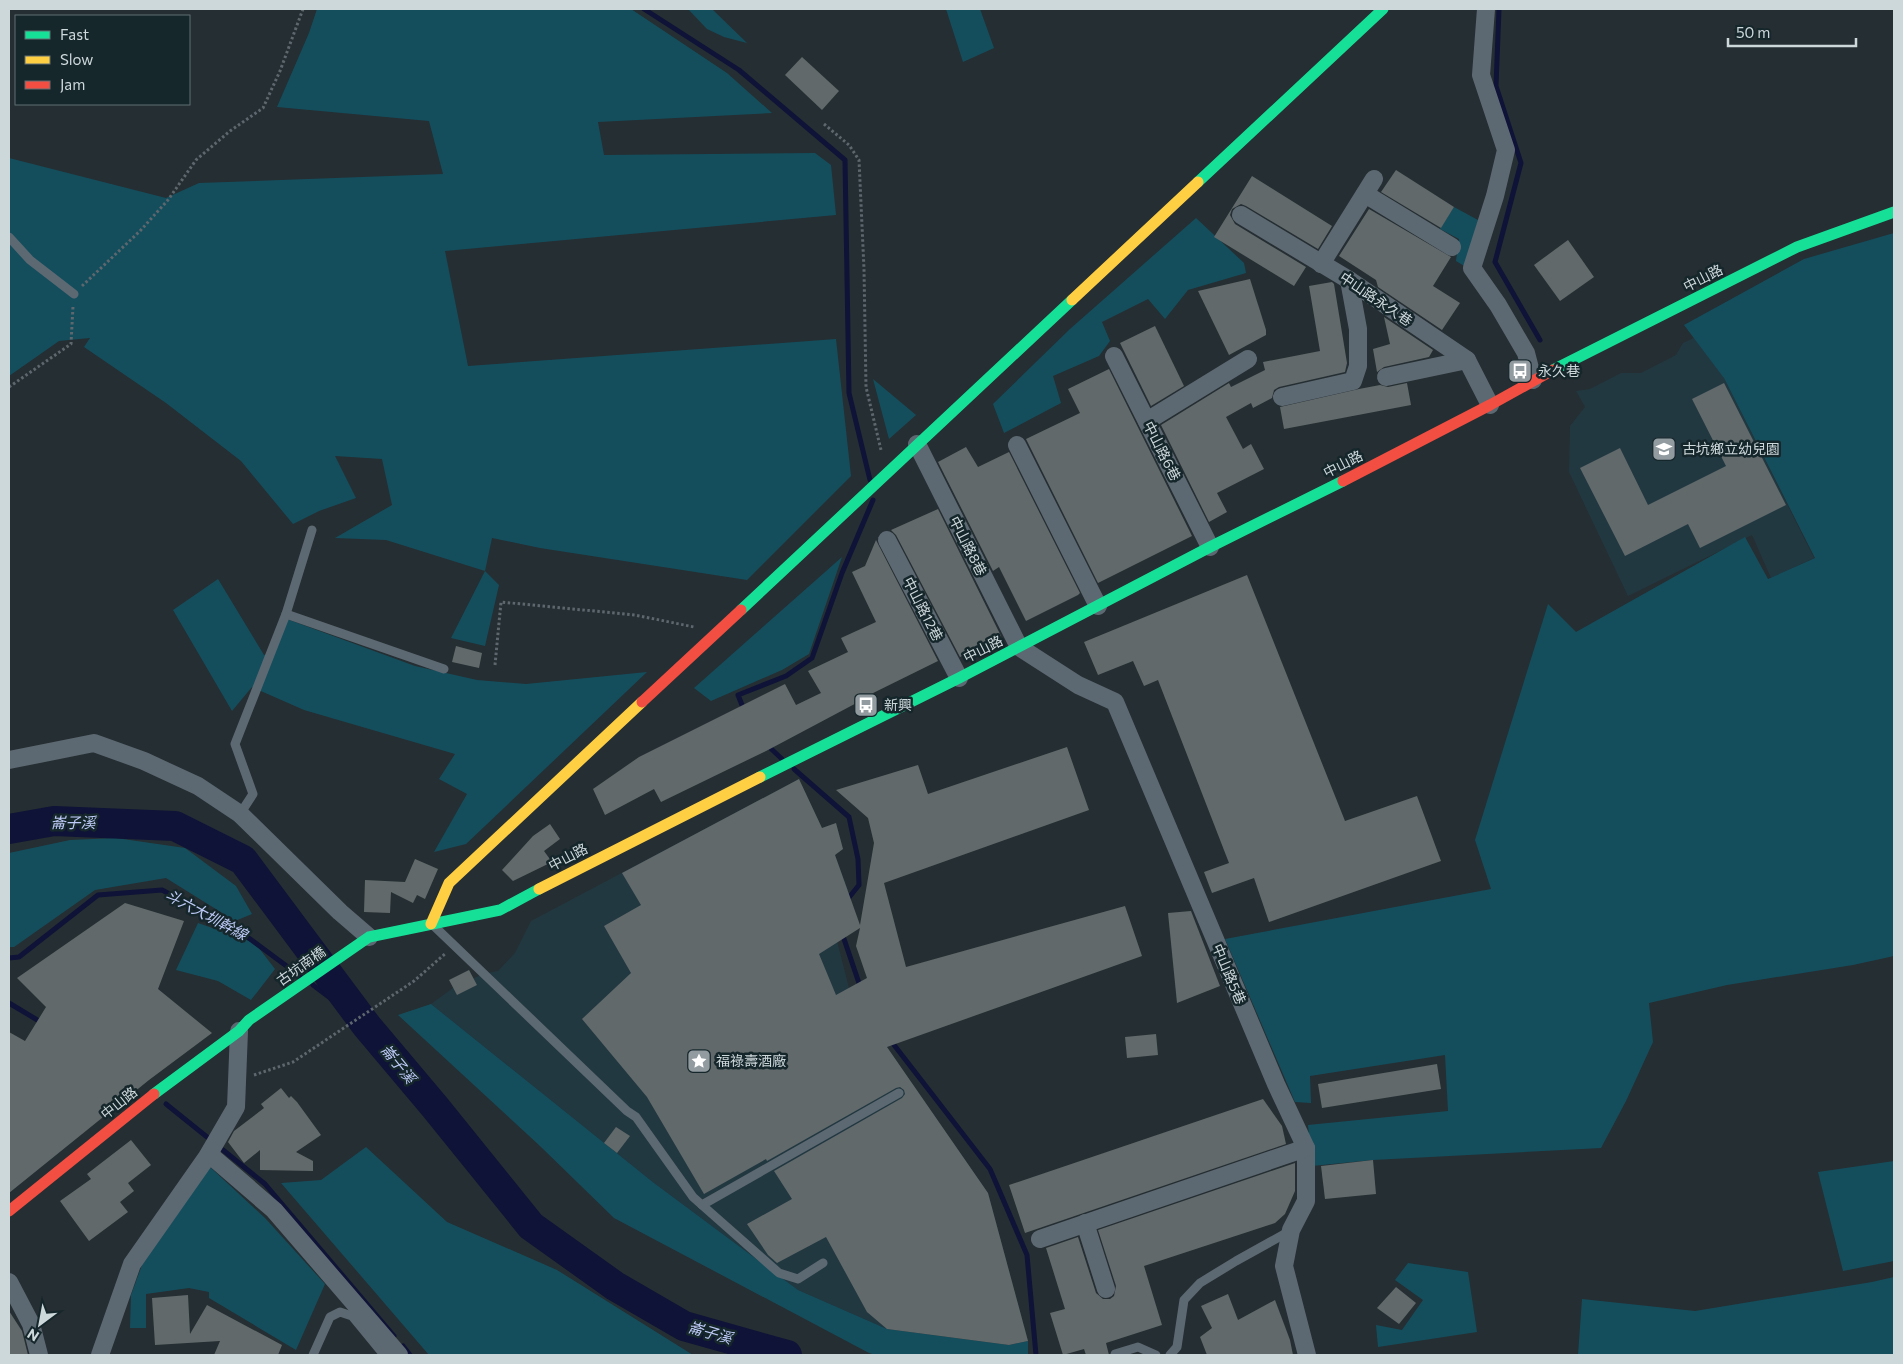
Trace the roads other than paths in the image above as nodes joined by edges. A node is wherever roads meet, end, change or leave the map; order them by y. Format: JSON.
{"nodes":[{"id":1,"x":1383,"y":9,"type":"edge"},
{"id":2,"x":1486,"y":9,"type":"edge"},
{"id":3,"x":1374,"y":179,"type":"dead end"},
{"id":4,"x":1365,"y":194,"type":"junction"},
{"id":5,"x":1894,"y":212,"type":"edge"},
{"id":6,"x":1241,"y":215,"type":"dead end"},
{"id":7,"x":9,"y":237,"type":"edge"},
{"id":8,"x":1452,"y":247,"type":"dead end"},
{"id":9,"x":1321,"y":264,"type":"junction"},
{"id":10,"x":1348,"y":280,"type":"junction"},
{"id":11,"x":74,"y":294,"type":"road end"},
{"id":12,"x":1114,"y":356,"type":"dead end"},
{"id":13,"x":1248,"y":359,"type":"dead end"},
{"id":14,"x":1467,"y":360,"type":"junction"},
{"id":15,"x":1386,"y":377,"type":"dead end"},
{"id":16,"x":1534,"y":380,"type":"junction"},
{"id":17,"x":1282,"y":397,"type":"dead end"},
{"id":18,"x":1490,"y":405,"type":"junction"},
{"id":19,"x":1147,"y":421,"type":"junction"},
{"id":20,"x":917,"y":444,"type":"junction"},
{"id":21,"x":1017,"y":446,"type":"dead end"},
{"id":22,"x":312,"y":530,"type":"dead end"},
{"id":23,"x":887,"y":540,"type":"dead end"},
{"id":24,"x":1210,"y":546,"type":"junction"},
{"id":25,"x":1098,"y":606,"type":"junction"},
{"id":26,"x":286,"y":614,"type":"junction"},
{"id":27,"x":1019,"y":647,"type":"junction"},
{"id":28,"x":444,"y":669,"type":"dead end"},
{"id":29,"x":958,"y":678,"type":"junction"},
{"id":30,"x":9,"y":760,"type":"edge"},
{"id":31,"x":240,"y":814,"type":"junction"},
{"id":32,"x":431,"y":924,"type":"junction"},
{"id":33,"x":369,"y":937,"type":"junction"},
{"id":34,"x":244,"y":1025,"type":"junction"},
{"id":35,"x":900,"y":1093,"type":"dead end"},
{"id":36,"x":1306,"y":1148,"type":"junction"},
{"id":37,"x":209,"y":1154,"type":"junction"},
{"id":38,"x":702,"y":1206,"type":"junction"},
{"id":39,"x":9,"y":1211,"type":"edge"},
{"id":40,"x":1086,"y":1223,"type":"junction"},
{"id":41,"x":1291,"y":1230,"type":"junction"},
{"id":42,"x":1040,"y":1239,"type":"dead end"},
{"id":43,"x":823,"y":1263,"type":"dead end"},
{"id":44,"x":9,"y":1282,"type":"edge"},
{"id":45,"x":1106,"y":1289,"type":"dead end"},
{"id":46,"x":1115,"y":1354,"type":"edge"},
{"id":47,"x":39,"y":1355,"type":"edge"},
{"id":48,"x":100,"y":1355,"type":"edge"},
{"id":49,"x":313,"y":1355,"type":"edge"},
{"id":50,"x":386,"y":1355,"type":"edge"},
{"id":51,"x":1156,"y":1355,"type":"edge"},
{"id":52,"x":1170,"y":1355,"type":"edge"},
{"id":53,"x":1307,"y":1355,"type":"edge"}],
"edges":[{"from":1,"to":20,"type":"main road"},
{"from":2,"to":16,"type":"street"},
{"from":3,"to":4,"type":"street"},
{"from":4,"to":8,"type":"street"},
{"from":4,"to":9,"type":"street"},
{"from":5,"to":16,"type":"main road","name":"中山路"},
{"from":6,"to":9,"type":"street","name":"中山路永久巷"},
{"from":7,"to":11,"type":"lane"},
{"from":9,"to":10,"type":"street","name":"中山路永久巷"},
{"from":10,"to":14,"type":"street","name":"中山路永久巷"},
{"from":10,"to":17,"type":"street"},
{"from":12,"to":19,"type":"street","name":"中山路6巷"},
{"from":13,"to":19,"type":"street"},
{"from":14,"to":15,"type":"street"},
{"from":14,"to":18,"type":"street","name":"中山路永久巷"},
{"from":16,"to":18,"type":"main road","name":"中山路"},
{"from":18,"to":24,"type":"main road","name":"中山路"},
{"from":19,"to":24,"type":"street","name":"中山路6巷"},
{"from":20,"to":27,"type":"street","name":"中山路8巷"},
{"from":20,"to":32,"type":"main road"},
{"from":21,"to":25,"type":"street"},
{"from":22,"to":26,"type":"lane"},
{"from":23,"to":29,"type":"street","name":"中山路12巷"},
{"from":24,"to":25,"type":"main road","name":"中山路"},
{"from":25,"to":27,"type":"main road","name":"中山路"},
{"from":26,"to":28,"type":"lane"},
{"from":26,"to":31,"type":"lane"},
{"from":27,"to":29,"type":"main road","name":"中山路"},
{"from":27,"to":36,"type":"street","name":"中山路5巷"},
{"from":29,"to":32,"type":"main road","name":"中山路"},
{"from":30,"to":31,"type":"street"},
{"from":31,"to":33,"type":"street"},
{"from":32,"to":33,"type":"main road","name":"中山路"},
{"from":32,"to":38,"type":"lane"},
{"from":33,"to":34,"type":"main road","name":"古坑南橋"},
{"from":34,"to":37,"type":"street"},
{"from":34,"to":39,"type":"main road","name":"中山路"},
{"from":35,"to":38,"type":"lane"},
{"from":36,"to":40,"type":"street"},
{"from":36,"to":41,"type":"street","name":"中山路5巷"},
{"from":37,"to":48,"type":"street"},
{"from":37,"to":50,"type":"street"},
{"from":38,"to":43,"type":"lane"},
{"from":40,"to":42,"type":"street"},
{"from":40,"to":45,"type":"street"},
{"from":41,"to":52,"type":"lane"},
{"from":41,"to":53,"type":"street","name":"中山路5巷"},
{"from":44,"to":47,"type":"street"},
{"from":46,"to":51,"type":"lane"},
{"from":49,"to":50,"type":"lane"}]}
